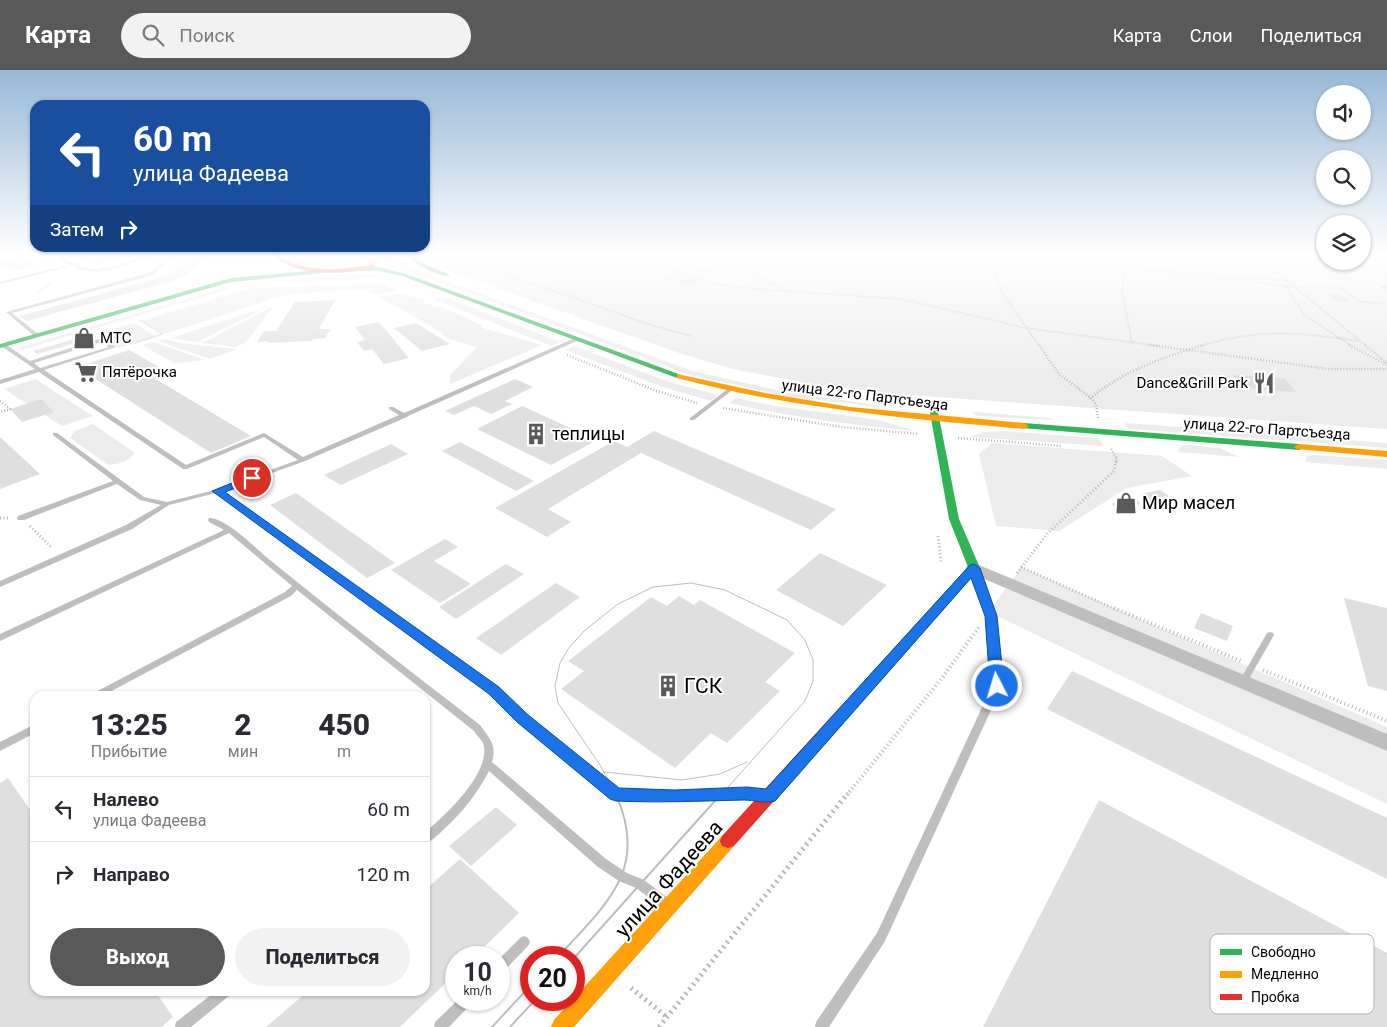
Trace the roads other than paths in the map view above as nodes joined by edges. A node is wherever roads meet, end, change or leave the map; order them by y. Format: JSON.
{"nodes":[{"id":1,"x":62,"y":298,"type":"edge"},
{"id":2,"x":170,"y":298,"type":"edge"},
{"id":3,"x":465,"y":298,"type":"edge"},
{"id":4,"x":36,"y":336,"type":"junction"},
{"id":5,"x":577,"y":339,"type":"junction"},
{"id":6,"x":2,"y":345,"type":"edge"},
{"id":7,"x":30,"y":363,"type":"junction"},
{"id":8,"x":40,"y":370,"type":"junction"},
{"id":9,"x":0,"y":382,"type":"edge"},
{"id":10,"x":728,"y":390,"type":"junction"},
{"id":11,"x":949,"y":407,"type":"dead end"},
{"id":12,"x":391,"y":408,"type":"dead end"},
{"id":13,"x":1064,"y":415,"type":"dead end"},
{"id":14,"x":405,"y":416,"type":"junction"},
{"id":15,"x":692,"y":419,"type":"dead end"},
{"id":16,"x":936,"y":419,"type":"junction"},
{"id":17,"x":1116,"y":419,"type":"dead end"},
{"id":18,"x":1068,"y":429,"type":"junction"},
{"id":19,"x":55,"y":434,"type":"dead end"},
{"id":20,"x":1122,"y":434,"type":"junction"},
{"id":21,"x":1387,"y":454,"type":"edge"},
{"id":22,"x":303,"y":460,"type":"junction"},
{"id":23,"x":118,"y":481,"type":"junction"},
{"id":24,"x":217,"y":491,"type":"junction"},
{"id":25,"x":167,"y":504,"type":"junction"},
{"id":26,"x":21,"y":518,"type":"road end"},
{"id":27,"x":212,"y":520,"type":"dead end"},
{"id":28,"x":230,"y":530,"type":"junction"},
{"id":29,"x":974,"y":568,"type":"junction"},
{"id":30,"x":0,"y":584,"type":"edge"},
{"id":31,"x":297,"y":586,"type":"junction"},
{"id":32,"x":1270,"y":635,"type":"dead end"},
{"id":33,"x":0,"y":638,"type":"edge"},
{"id":34,"x":1248,"y":674,"type":"junction"},
{"id":35,"x":104,"y":691,"type":"edge"},
{"id":36,"x":30,"y":731,"type":"edge"},
{"id":37,"x":1387,"y":743,"type":"edge"},
{"id":38,"x":0,"y":747,"type":"edge"},
{"id":39,"x":487,"y":764,"type":"junction"},
{"id":40,"x":769,"y":796,"type":"junction"},
{"id":41,"x":430,"y":835,"type":"edge"},
{"id":42,"x":670,"y":906,"type":"junction"},
{"id":43,"x":524,"y":942,"type":"dead end"},
{"id":44,"x":510,"y":957,"type":"edge"},
{"id":45,"x":220,"y":996,"type":"edge"},
{"id":46,"x":456,"y":1011,"type":"edge"},
{"id":47,"x":181,"y":1027,"type":"edge"},
{"id":48,"x":440,"y":1027,"type":"edge"},
{"id":49,"x":561,"y":1027,"type":"edge"},
{"id":50,"x":821,"y":1027,"type":"edge"}],
"edges":[{"from":1,"to":4,"type":"lane"},
{"from":2,"to":4,"type":"street"},
{"from":3,"to":5,"type":"street","name":"улица 22-го Партсъезда"},
{"from":4,"to":6,"type":"street"},
{"from":5,"to":10,"type":"street","name":"улица 22-го Партсъезда"},
{"from":5,"to":14,"type":"lane"},
{"from":6,"to":7,"type":"lane"},
{"from":7,"to":8,"type":"lane"},
{"from":7,"to":8,"type":"lane"},
{"from":8,"to":9,"type":"lane"},
{"from":8,"to":22,"type":"lane"},
{"from":10,"to":15,"type":"lane"},
{"from":10,"to":16,"type":"street","name":"улица 22-го Партсъезда"},
{"from":11,"to":16,"type":"street","name":"улица 22-го Партсъезда"},
{"from":12,"to":14,"type":"lane"},
{"from":13,"to":18,"type":"street"},
{"from":14,"to":22,"type":"lane"},
{"from":16,"to":18,"type":"street","name":"улица 22-го Партсъезда"},
{"from":16,"to":29,"type":"street"},
{"from":17,"to":20,"type":"street"},
{"from":18,"to":20,"type":"street","name":"улица 22-го Партсъезда"},
{"from":19,"to":23,"type":"lane"},
{"from":20,"to":21,"type":"street","name":"улица 22-го Партсъезда"},
{"from":22,"to":24,"type":"lane"},
{"from":23,"to":25,"type":"lane"},
{"from":23,"to":26,"type":"lane"},
{"from":24,"to":25,"type":"lane"},
{"from":24,"to":40,"type":"lane"},
{"from":25,"to":30,"type":"lane"},
{"from":27,"to":28,"type":"lane"},
{"from":28,"to":31,"type":"lane"},
{"from":28,"to":33,"type":"lane"},
{"from":29,"to":34,"type":"street"},
{"from":29,"to":40,"type":"street","name":"улица Фадеева"},
{"from":29,"to":50,"type":"lane"},
{"from":31,"to":35,"type":"lane"},
{"from":31,"to":39,"type":"lane"},
{"from":32,"to":34,"type":"lane"},
{"from":34,"to":37,"type":"street"},
{"from":36,"to":38,"type":"lane"},
{"from":39,"to":41,"type":"lane"},
{"from":39,"to":42,"type":"lane"},
{"from":40,"to":42,"type":"street","name":"улица Фадеева"},
{"from":42,"to":49,"type":"street","name":"улица Фадеева"},
{"from":43,"to":44,"type":"lane"},
{"from":45,"to":47,"type":"lane"},
{"from":46,"to":48,"type":"lane"}]}
